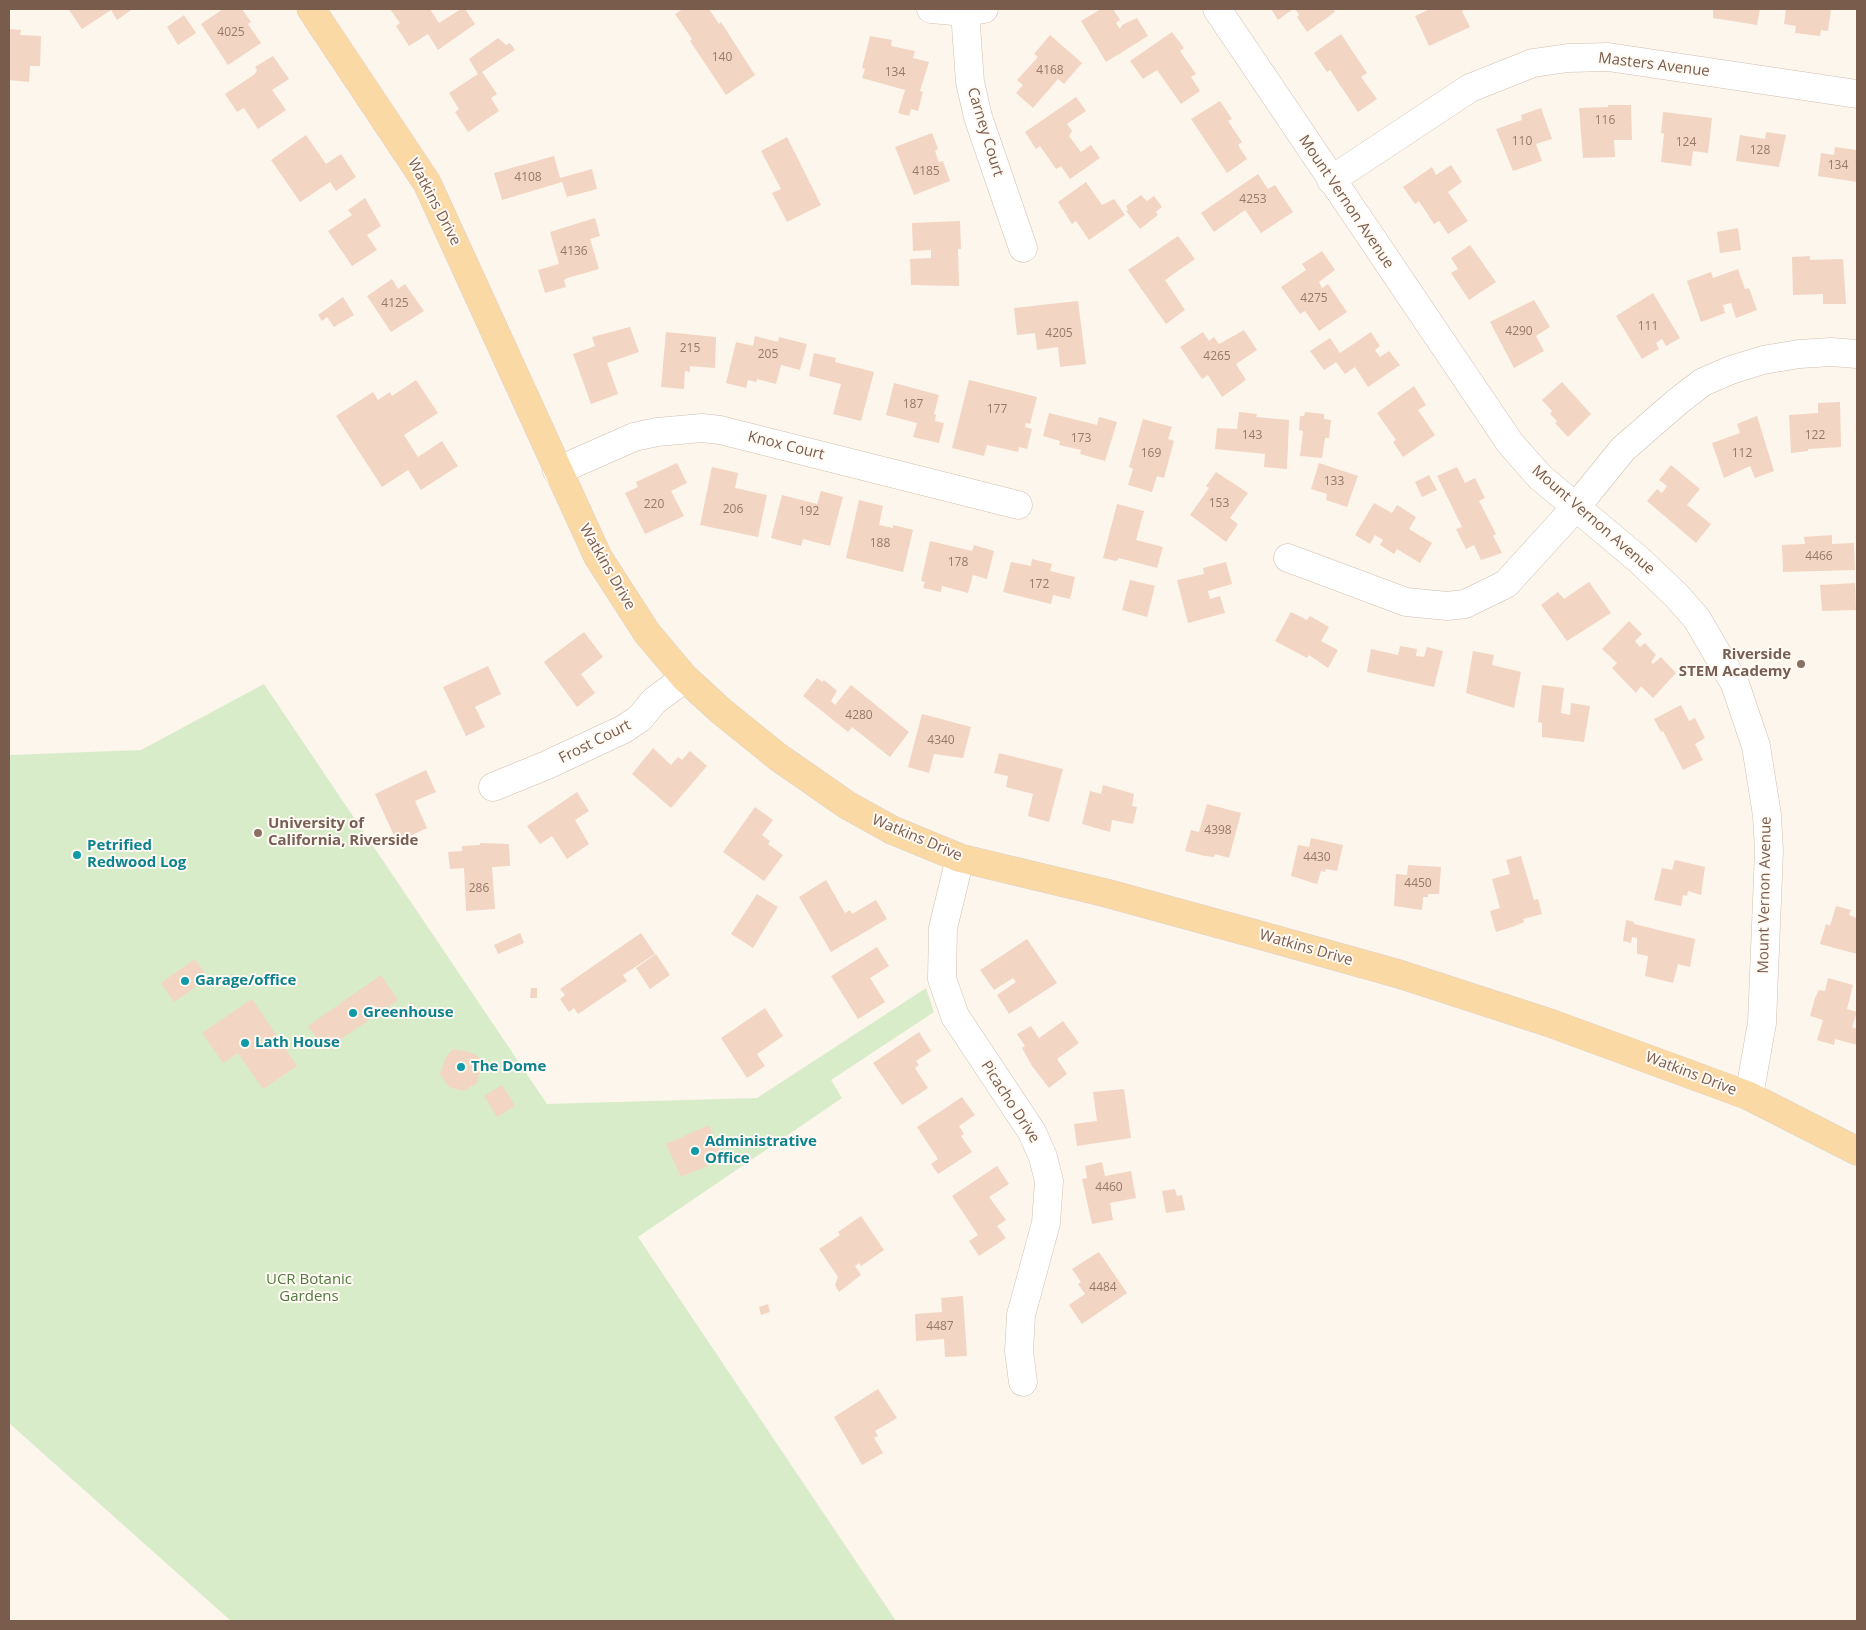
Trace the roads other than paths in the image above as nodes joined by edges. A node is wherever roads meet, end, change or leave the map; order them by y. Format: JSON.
{"nodes":[{"id":1,"x":311,"y":9,"type":"edge"},
{"id":2,"x":931,"y":9,"type":"edge"},
{"id":3,"x":1217,"y":9,"type":"edge"},
{"id":4,"x":974,"y":10,"type":"edge"},
{"id":5,"x":1857,"y":94,"type":"edge"},
{"id":6,"x":1331,"y":180,"type":"junction"},
{"id":7,"x":1023,"y":248,"type":"dead end"},
{"id":8,"x":1857,"y":354,"type":"edge"},
{"id":9,"x":557,"y":471,"type":"junction"},
{"id":10,"x":1018,"y":505,"type":"dead end"},
{"id":11,"x":1576,"y":507,"type":"junction"},
{"id":12,"x":1288,"y":558,"type":"dead end"},
{"id":13,"x":685,"y":678,"type":"junction"},
{"id":14,"x":493,"y":786,"type":"dead end"},
{"id":15,"x":960,"y":858,"type":"junction"},
{"id":16,"x":1749,"y":1096,"type":"junction"},
{"id":17,"x":1857,"y":1151,"type":"edge"},
{"id":18,"x":1023,"y":1382,"type":"dead end"}],
"edges":[{"from":1,"to":9,"type":"main road","name":"Watkins Drive"},
{"from":2,"to":4,"type":"street"},
{"from":3,"to":6,"type":"street","name":"Mount Vernon Avenue"},
{"from":4,"to":7,"type":"street","name":"Carney Court"},
{"from":5,"to":6,"type":"street","name":"Masters Avenue"},
{"from":6,"to":11,"type":"street","name":"Mount Vernon Avenue"},
{"from":8,"to":11,"type":"street"},
{"from":9,"to":10,"type":"street","name":"Knox Court"},
{"from":9,"to":13,"type":"main road","name":"Watkins Drive"},
{"from":11,"to":12,"type":"street"},
{"from":11,"to":16,"type":"street","name":"Mount Vernon Avenue"},
{"from":13,"to":14,"type":"street","name":"Frost Court"},
{"from":13,"to":15,"type":"main road","name":"Watkins Drive"},
{"from":15,"to":16,"type":"main road","name":"Watkins Drive"},
{"from":15,"to":18,"type":"street","name":"Picacho Drive"},
{"from":16,"to":17,"type":"main road","name":"Watkins Drive"}]}
